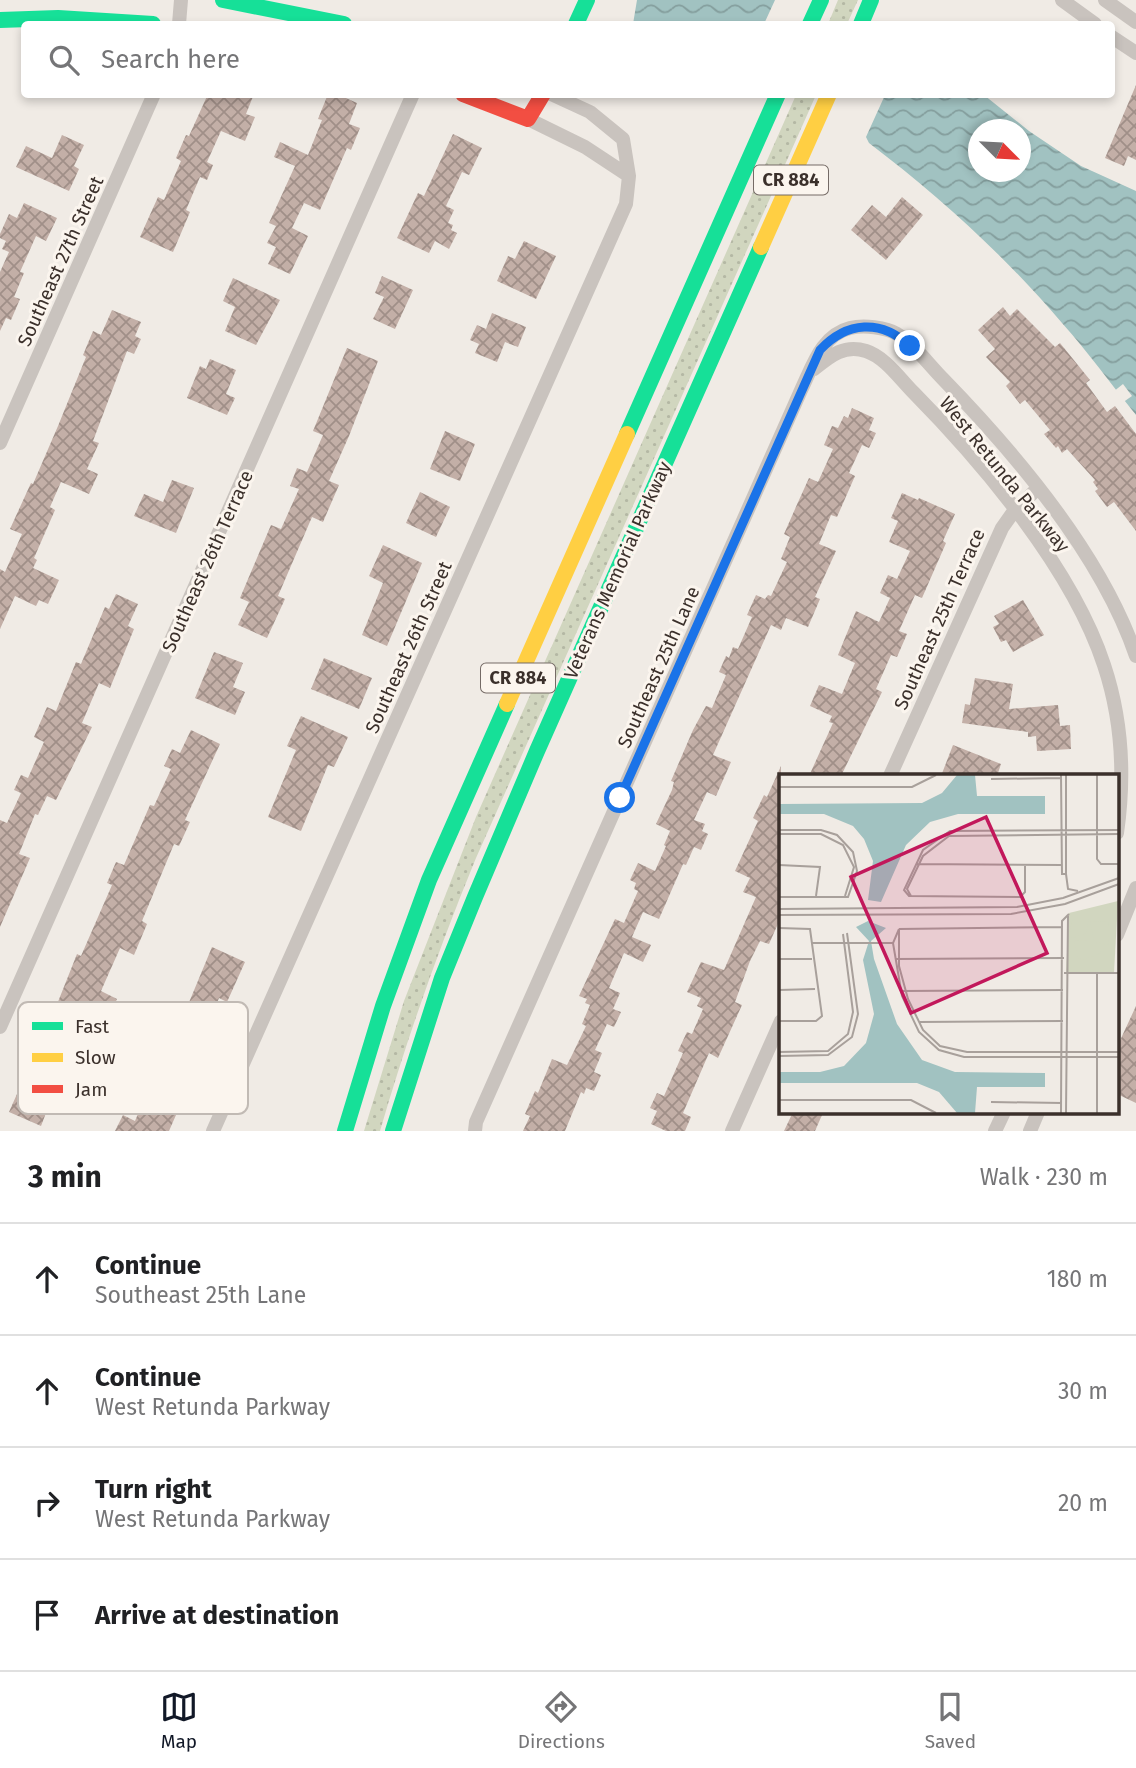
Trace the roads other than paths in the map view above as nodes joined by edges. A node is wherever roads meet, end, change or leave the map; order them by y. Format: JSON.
{"nodes":[{"id":1,"x":181,"y":0,"type":"edge"},
{"id":2,"x":223,"y":0,"type":"edge"},
{"id":3,"x":587,"y":0,"type":"edge"},
{"id":4,"x":821,"y":0,"type":"edge"},
{"id":5,"x":872,"y":0,"type":"edge"},
{"id":6,"x":1062,"y":0,"type":"edge"},
{"id":7,"x":1105,"y":0,"type":"edge"},
{"id":8,"x":0,"y":20,"type":"edge"},
{"id":9,"x":106,"y":21,"type":"edge"},
{"id":10,"x":179,"y":21,"type":"edge"},
{"id":11,"x":331,"y":21,"type":"edge"},
{"id":12,"x":577,"y":21,"type":"edge"},
{"id":13,"x":811,"y":21,"type":"edge"},
{"id":14,"x":862,"y":21,"type":"edge"},
{"id":15,"x":1091,"y":21,"type":"edge"},
{"id":16,"x":1136,"y":22,"type":"edge"},
{"id":17,"x":1115,"y":40,"type":"edge"},
{"id":18,"x":1136,"y":53,"type":"edge"},
{"id":19,"x":152,"y":98,"type":"edge"},
{"id":20,"x":411,"y":98,"type":"edge"},
{"id":21,"x":473,"y":98,"type":"edge"},
{"id":22,"x":541,"y":98,"type":"edge"},
{"id":23,"x":560,"y":98,"type":"edge"},
{"id":24,"x":759,"y":98,"type":"edge"},
{"id":25,"x":776,"y":98,"type":"edge"},
{"id":26,"x":827,"y":98,"type":"edge"},
{"id":27,"x":528,"y":119,"type":"junction"},
{"id":28,"x":629,"y":176,"type":"junction"},
{"id":29,"x":810,"y":372,"type":"junction"},
{"id":30,"x":625,"y":438,"type":"junction"},
{"id":31,"x":0,"y":443,"type":"edge"},
{"id":32,"x":1038,"y":488,"type":"junction"},
{"id":33,"x":1014,"y":510,"type":"junction"},
{"id":34,"x":1136,"y":656,"type":"edge"},
{"id":35,"x":891,"y":774,"type":"edge"},
{"id":36,"x":1118,"y":824,"type":"edge"},
{"id":37,"x":1136,"y":888,"type":"edge"},
{"id":38,"x":1118,"y":933,"type":"edge"},
{"id":39,"x":779,"y":1025,"type":"edge"},
{"id":40,"x":0,"y":1027,"type":"edge"},
{"id":41,"x":248,"y":1052,"type":"edge"},
{"id":42,"x":221,"y":1114,"type":"edge"},
{"id":43,"x":1003,"y":1114,"type":"edge"},
{"id":44,"x":1037,"y":1114,"type":"edge"},
{"id":45,"x":213,"y":1131,"type":"edge"},
{"id":46,"x":345,"y":1131,"type":"edge"},
{"id":47,"x":393,"y":1131,"type":"edge"},
{"id":48,"x":475,"y":1131,"type":"edge"},
{"id":49,"x":732,"y":1131,"type":"edge"},
{"id":50,"x":995,"y":1131,"type":"edge"},
{"id":51,"x":1030,"y":1131,"type":"edge"}],
"edges":[{"from":1,"to":10,"type":"street"},
{"from":2,"to":11,"type":"main road"},
{"from":3,"to":12,"type":"main road"},
{"from":4,"to":13,"type":"main road"},
{"from":5,"to":14,"type":"main road"},
{"from":6,"to":15,"type":"street"},
{"from":7,"to":16,"type":"street"},
{"from":8,"to":9,"type":"main road"},
{"from":17,"to":18,"type":"street"},
{"from":19,"to":31,"type":"street","name":"Southeast 27th Street"},
{"from":20,"to":40,"type":"street","name":"Southeast 26th Terrace"},
{"from":21,"to":27,"type":"main road"},
{"from":22,"to":27,"type":"main road"},
{"from":23,"to":28,"type":"street","name":"Southeast 26th Street"},
{"from":24,"to":30,"type":"main road"},
{"from":25,"to":30,"type":"main road","number":"CR 884"},
{"from":26,"to":47,"type":"main road","name":"Veterans Memorial Parkway","number":"CR 884"},
{"from":27,"to":28,"type":"street"},
{"from":28,"to":41,"type":"street","name":"Southeast 26th Street"},
{"from":29,"to":32,"type":"street","name":"West Retunda Parkway"},
{"from":29,"to":33,"type":"street","name":"West Retunda Parkway"},
{"from":29,"to":48,"type":"street","name":"Southeast 25th Lane"},
{"from":30,"to":46,"type":"main road","number":"CR 884"},
{"from":32,"to":33,"type":"street","name":"Southeast 25th Terrace"},
{"from":32,"to":34,"type":"street","name":"West Retunda Parkway"},
{"from":33,"to":35,"type":"street","name":"Southeast 25th Terrace"},
{"from":33,"to":36,"type":"street","name":"West Retunda Parkway"},
{"from":37,"to":38,"type":"street"},
{"from":39,"to":49,"type":"street"},
{"from":42,"to":45,"type":"street","name":"Southeast 26th Street"},
{"from":43,"to":50,"type":"street"},
{"from":44,"to":51,"type":"street"}]}
